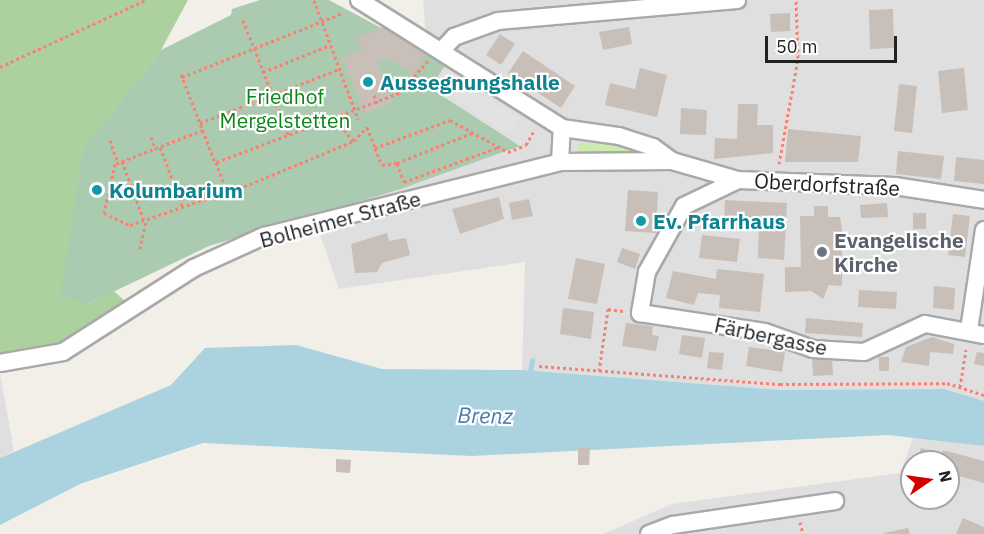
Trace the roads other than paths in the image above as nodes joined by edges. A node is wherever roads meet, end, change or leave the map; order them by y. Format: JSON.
{"nodes":[{"id":1,"x":359,"y":0,"type":"edge"},
{"id":2,"x":737,"y":0,"type":"edge"},
{"id":3,"x":439,"y":49,"type":"junction"},
{"id":4,"x":562,"y":128,"type":"junction"},
{"id":5,"x":672,"y":161,"type":"junction"},
{"id":6,"x":560,"y":162,"type":"junction"},
{"id":7,"x":738,"y":180,"type":"junction"},
{"id":8,"x":984,"y":200,"type":"edge"},
{"id":9,"x":984,"y":230,"type":"edge"},
{"id":10,"x":977,"y":332,"type":"edge"},
{"id":11,"x":0,"y":363,"type":"edge"},
{"id":12,"x":835,"y":501,"type":"dead end"},
{"id":13,"x":649,"y":534,"type":"edge"}],
"edges":[{"from":1,"to":3,"type":"street"},
{"from":2,"to":3,"type":"street"},
{"from":3,"to":4,"type":"street"},
{"from":4,"to":5,"type":"street"},
{"from":4,"to":6,"type":"street"},
{"from":5,"to":6,"type":"street","name":"Bolheimer Straße"},
{"from":5,"to":7,"type":"street","name":"Oberdorfstraße"},
{"from":6,"to":11,"type":"street","name":"Bolheimer Straße"},
{"from":7,"to":8,"type":"street","name":"Oberdorfstraße"},
{"from":7,"to":10,"type":"street","name":"Färbergasse"},
{"from":9,"to":10,"type":"street"},
{"from":12,"to":13,"type":"street"}]}
